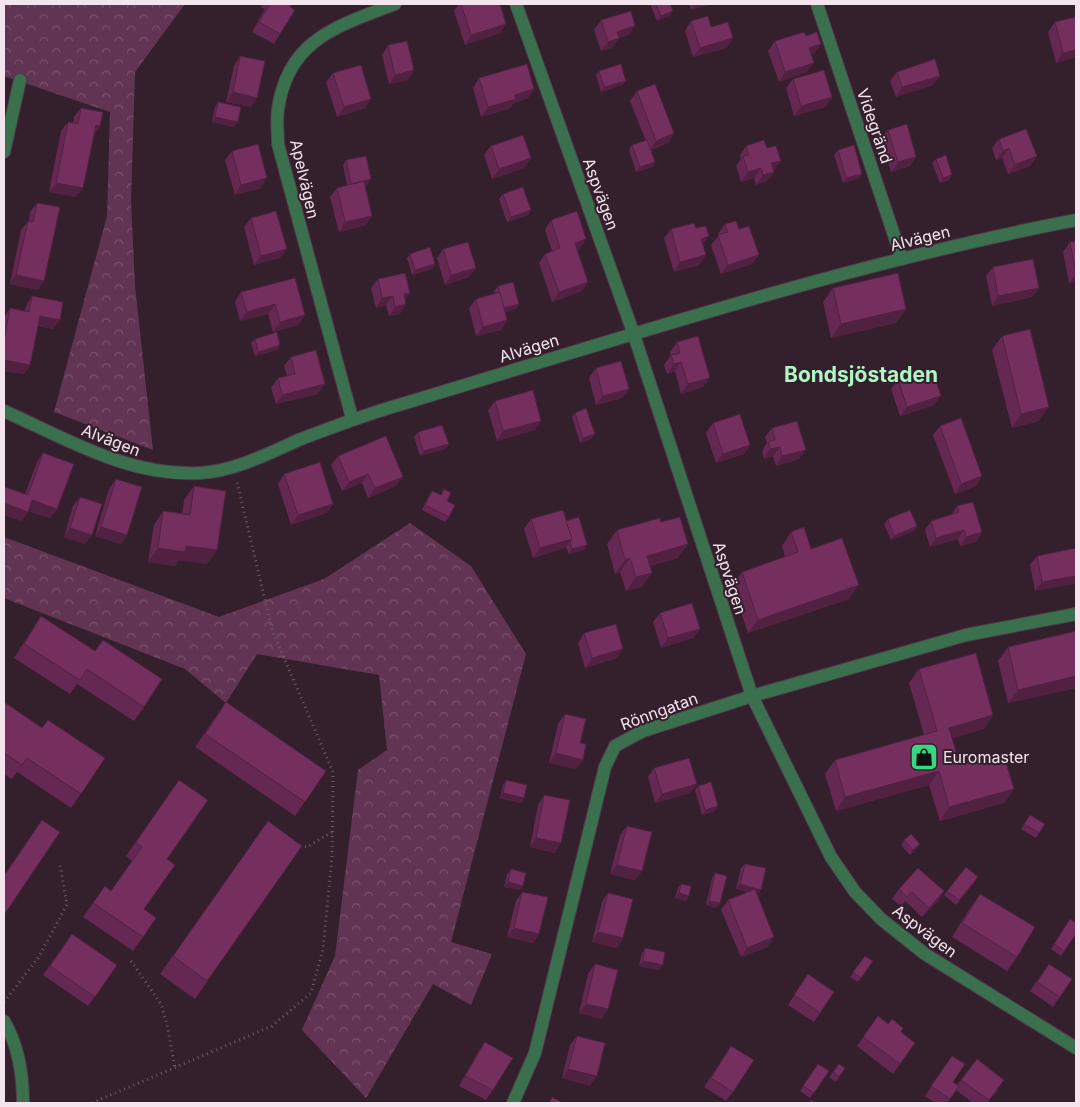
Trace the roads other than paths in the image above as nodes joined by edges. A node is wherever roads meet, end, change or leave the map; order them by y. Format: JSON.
{"nodes":[{"id":1,"x":395,"y":4,"type":"edge"},
{"id":2,"x":516,"y":4,"type":"edge"},
{"id":3,"x":817,"y":4,"type":"edge"},
{"id":4,"x":20,"y":80,"type":"dead end"},
{"id":5,"x":4,"y":152,"type":"edge"},
{"id":6,"x":1076,"y":220,"type":"edge"},
{"id":7,"x":902,"y":259,"type":"junction"},
{"id":8,"x":633,"y":332,"type":"junction"},
{"id":9,"x":4,"y":411,"type":"edge"},
{"id":10,"x":352,"y":418,"type":"junction"},
{"id":11,"x":1076,"y":614,"type":"edge"},
{"id":12,"x":752,"y":696,"type":"junction"},
{"id":13,"x":4,"y":1020,"type":"edge"},
{"id":14,"x":1076,"y":1048,"type":"edge"},
{"id":15,"x":23,"y":1103,"type":"edge"},
{"id":16,"x":513,"y":1103,"type":"edge"}],
"edges":[{"from":1,"to":10,"type":"street","name":"Apelvägen"},
{"from":2,"to":8,"type":"street","name":"Aspvägen"},
{"from":3,"to":7,"type":"street","name":"Videgränd"},
{"from":4,"to":5,"type":"street"},
{"from":6,"to":7,"type":"street","name":"Alvägen"},
{"from":7,"to":8,"type":"street","name":"Alvägen"},
{"from":8,"to":10,"type":"street","name":"Alvägen"},
{"from":8,"to":12,"type":"street","name":"Aspvägen"},
{"from":9,"to":10,"type":"street","name":"Alvägen"},
{"from":11,"to":12,"type":"street","name":"Rönngatan"},
{"from":12,"to":14,"type":"street","name":"Aspvägen"},
{"from":12,"to":16,"type":"street","name":"Rönngatan"},
{"from":13,"to":15,"type":"street"}]}
